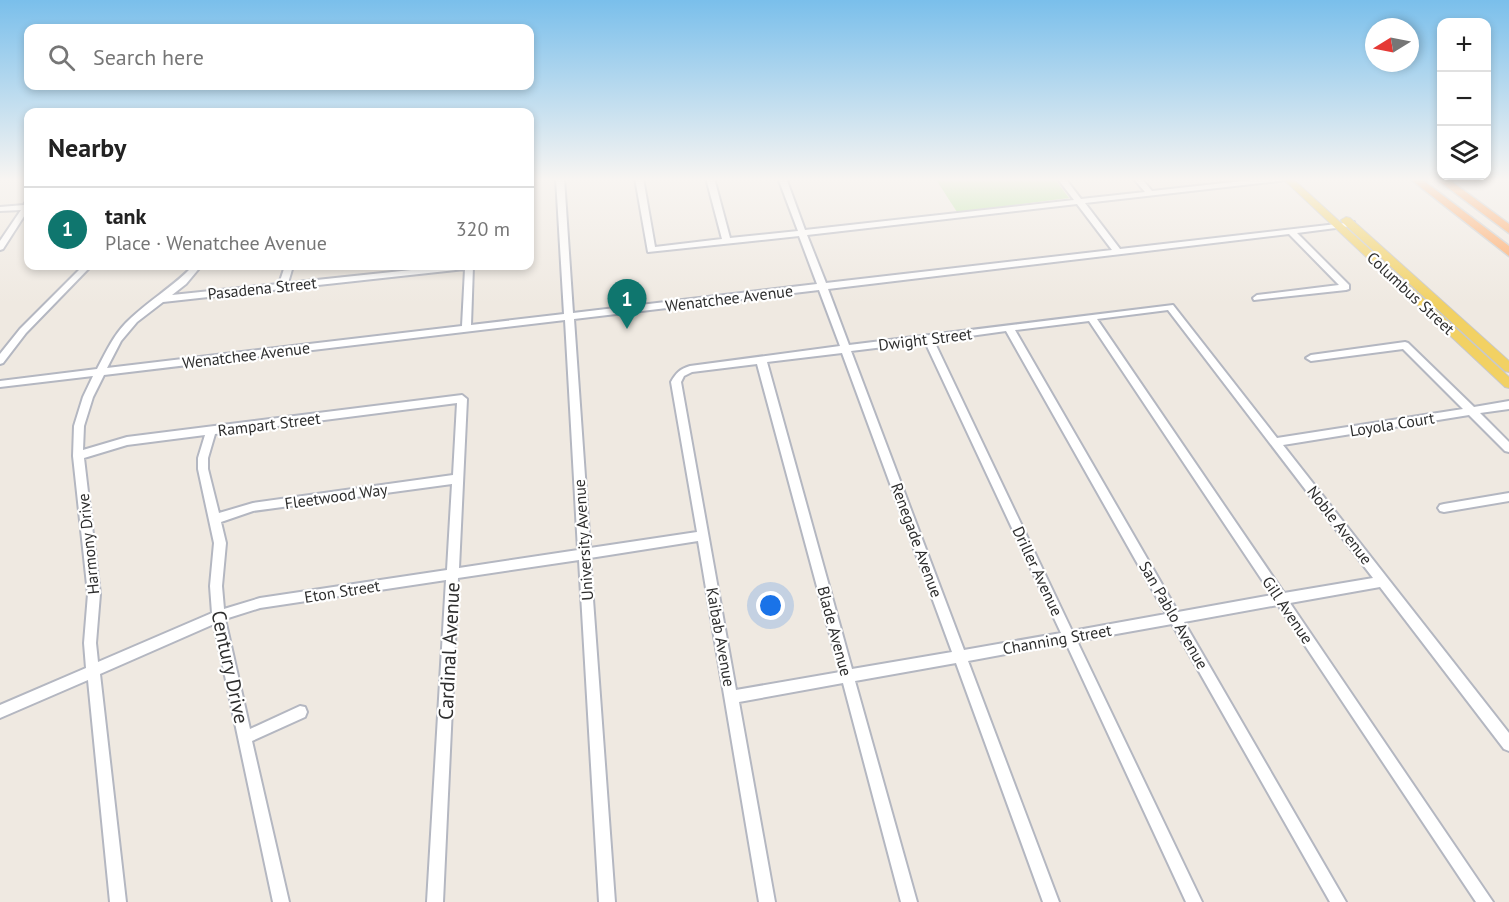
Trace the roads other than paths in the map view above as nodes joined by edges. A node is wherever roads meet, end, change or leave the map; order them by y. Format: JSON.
{"nodes":[{"id":1,"x":18,"y":220,"type":"edge"},
{"id":2,"x":562,"y":220,"type":"edge"},
{"id":3,"x":646,"y":220,"type":"edge"},
{"id":4,"x":721,"y":220,"type":"edge"},
{"id":5,"x":797,"y":220,"type":"edge"},
{"id":6,"x":918,"y":220,"type":"edge"},
{"id":7,"x":1094,"y":220,"type":"edge"},
{"id":8,"x":1338,"y":220,"type":"edge"},
{"id":9,"x":1339,"y":220,"type":"edge"},
{"id":10,"x":1468,"y":220,"type":"edge"},
{"id":11,"x":1495,"y":220,"type":"edge"},
{"id":12,"x":1344,"y":225,"type":"junction"},
{"id":13,"x":1291,"y":231,"type":"junction"},
{"id":14,"x":1509,"y":231,"type":"edge"},
{"id":15,"x":802,"y":233,"type":"junction"},
{"id":16,"x":727,"y":241,"type":"junction"},
{"id":17,"x":0,"y":247,"type":"edge"},
{"id":18,"x":1118,"y":252,"type":"junction"},
{"id":19,"x":1509,"y":252,"type":"edge"},
{"id":20,"x":83,"y":270,"type":"edge"},
{"id":21,"x":194,"y":270,"type":"edge"},
{"id":22,"x":288,"y":270,"type":"edge"},
{"id":23,"x":377,"y":270,"type":"edge"},
{"id":24,"x":432,"y":270,"type":"edge"},
{"id":25,"x":469,"y":270,"type":"edge"},
{"id":26,"x":376,"y":276,"type":"junction"},
{"id":27,"x":283,"y":286,"type":"junction"},
{"id":28,"x":822,"y":287,"type":"junction"},
{"id":29,"x":1257,"y":298,"type":"dead end"},
{"id":30,"x":162,"y":299,"type":"junction"},
{"id":31,"x":1170,"y":307,"type":"joint"},
{"id":32,"x":568,"y":317,"type":"junction"},
{"id":33,"x":1091,"y":317,"type":"junction"},
{"id":34,"x":1009,"y":328,"type":"junction"},
{"id":35,"x":466,"y":329,"type":"junction"},
{"id":36,"x":928,"y":338,"type":"junction"},
{"id":37,"x":846,"y":349,"type":"junction"},
{"id":38,"x":1311,"y":358,"type":"dead end"},
{"id":39,"x":761,"y":359,"type":"junction"},
{"id":40,"x":0,"y":361,"type":"edge"},
{"id":41,"x":1509,"y":368,"type":"edge"},
{"id":42,"x":99,"y":372,"type":"junction"},
{"id":43,"x":680,"y":374,"type":"joint"},
{"id":44,"x":0,"y":384,"type":"edge"},
{"id":45,"x":1509,"y":384,"type":"edge"},
{"id":46,"x":462,"y":399,"type":"joint"},
{"id":47,"x":1509,"y":405,"type":"edge"},
{"id":48,"x":1473,"y":412,"type":"junction"},
{"id":49,"x":211,"y":431,"type":"junction"},
{"id":50,"x":1275,"y":442,"type":"junction"},
{"id":51,"x":1509,"y":448,"type":"edge"},
{"id":52,"x":78,"y":456,"type":"junction"},
{"id":53,"x":458,"y":479,"type":"junction"},
{"id":54,"x":1509,"y":497,"type":"edge"},
{"id":55,"x":1444,"y":508,"type":"dead end"},
{"id":56,"x":215,"y":519,"type":"junction"},
{"id":57,"x":703,"y":536,"type":"junction"},
{"id":58,"x":584,"y":554,"type":"junction"},
{"id":59,"x":453,"y":574,"type":"junction"},
{"id":60,"x":1383,"y":581,"type":"junction"},
{"id":61,"x":1281,"y":599,"type":"junction"},
{"id":62,"x":218,"y":616,"type":"junction"},
{"id":63,"x":1175,"y":618,"type":"junction"},
{"id":64,"x":1069,"y":637,"type":"junction"},
{"id":65,"x":960,"y":656,"type":"junction"},
{"id":66,"x":92,"y":671,"type":"junction"},
{"id":67,"x":848,"y":676,"type":"junction"},
{"id":68,"x":731,"y":697,"type":"junction"},
{"id":69,"x":0,"y":711,"type":"edge"},
{"id":70,"x":300,"y":712,"type":"dead end"},
{"id":71,"x":245,"y":738,"type":"junction"},
{"id":72,"x":1509,"y":743,"type":"edge"},
{"id":73,"x":117,"y":902,"type":"edge"},
{"id":74,"x":281,"y":902,"type":"edge"},
{"id":75,"x":435,"y":902,"type":"edge"},
{"id":76,"x":607,"y":902,"type":"edge"},
{"id":77,"x":767,"y":902,"type":"edge"},
{"id":78,"x":909,"y":902,"type":"edge"},
{"id":79,"x":1051,"y":902,"type":"edge"},
{"id":80,"x":1194,"y":902,"type":"edge"},
{"id":81,"x":1338,"y":902,"type":"edge"},
{"id":82,"x":1485,"y":902,"type":"edge"}],
"edges":[{"from":1,"to":17,"type":"street"},
{"from":2,"to":32,"type":"street","name":"University Avenue"},
{"from":3,"to":16,"type":"street"},
{"from":4,"to":16,"type":"street"},
{"from":5,"to":15,"type":"street","name":"Renegade Avenue"},
{"from":6,"to":15,"type":"street"},
{"from":7,"to":18,"type":"street"},
{"from":8,"to":12,"type":"main road","name":"Columbus Street"},
{"from":9,"to":12,"type":"main road","name":"Columbus Street"},
{"from":10,"to":19,"type":"highway"},
{"from":11,"to":14,"type":"highway"},
{"from":12,"to":13,"type":"street","name":"Wenatchee Avenue"},
{"from":12,"to":41,"type":"main road","name":"Columbus Street"},
{"from":12,"to":45,"type":"main road","name":"Columbus Street"},
{"from":13,"to":18,"type":"street","name":"Wenatchee Avenue"},
{"from":13,"to":29,"type":"street"},
{"from":15,"to":16,"type":"street"},
{"from":15,"to":28,"type":"street","name":"Renegade Avenue"},
{"from":18,"to":28,"type":"street","name":"Wenatchee Avenue"},
{"from":20,"to":40,"type":"street"},
{"from":21,"to":30,"type":"street","name":"Harmony Drive"},
{"from":22,"to":27,"type":"street"},
{"from":23,"to":26,"type":"street"},
{"from":24,"to":26,"type":"street","name":"Pasadena Street"},
{"from":25,"to":35,"type":"street"},
{"from":26,"to":27,"type":"street","name":"Pasadena Street"},
{"from":27,"to":30,"type":"street","name":"Pasadena Street"},
{"from":28,"to":32,"type":"street","name":"Wenatchee Avenue"},
{"from":28,"to":37,"type":"street","name":"Renegade Avenue"},
{"from":30,"to":42,"type":"street","name":"Harmony Drive"},
{"from":31,"to":33,"type":"street","name":"Dwight Street"},
{"from":31,"to":50,"type":"street","name":"Noble Avenue"},
{"from":32,"to":35,"type":"street","name":"Wenatchee Avenue"},
{"from":32,"to":58,"type":"street","name":"University Avenue"},
{"from":33,"to":34,"type":"street","name":"Dwight Street"},
{"from":33,"to":61,"type":"street","name":"Gill Avenue"},
{"from":34,"to":36,"type":"street","name":"Dwight Street"},
{"from":34,"to":63,"type":"street","name":"San Pablo Avenue"},
{"from":35,"to":42,"type":"street","name":"Wenatchee Avenue"},
{"from":36,"to":37,"type":"street","name":"Dwight Street"},
{"from":36,"to":64,"type":"street","name":"Driller Avenue"},
{"from":37,"to":39,"type":"street","name":"Dwight Street"},
{"from":37,"to":65,"type":"street","name":"Renegade Avenue"},
{"from":38,"to":48,"type":"street"},
{"from":39,"to":43,"type":"street","name":"Dwight Street"},
{"from":39,"to":67,"type":"street","name":"Blade Avenue"},
{"from":42,"to":44,"type":"street","name":"Wenatchee Avenue"},
{"from":42,"to":52,"type":"street","name":"Harmony Drive"},
{"from":43,"to":57,"type":"street","name":"Kaibab Avenue"},
{"from":46,"to":49,"type":"street","name":"Rampart Street"},
{"from":46,"to":53,"type":"street","name":"Cardinal Avenue"},
{"from":47,"to":48,"type":"street","name":"Loyola Court"},
{"from":48,"to":50,"type":"street","name":"Loyola Court"},
{"from":48,"to":51,"type":"street"},
{"from":49,"to":52,"type":"street","name":"Rampart Street"},
{"from":49,"to":56,"type":"street","name":"Century Drive"},
{"from":50,"to":60,"type":"street","name":"Noble Avenue"},
{"from":52,"to":66,"type":"street","name":"Harmony Drive"},
{"from":53,"to":56,"type":"street","name":"Fleetwood Way"},
{"from":53,"to":59,"type":"street","name":"Cardinal Avenue"},
{"from":54,"to":55,"type":"street"},
{"from":56,"to":62,"type":"street","name":"Century Drive"},
{"from":57,"to":58,"type":"street","name":"Eton Street"},
{"from":57,"to":68,"type":"street","name":"Kaibab Avenue"},
{"from":58,"to":59,"type":"street","name":"Eton Street"},
{"from":58,"to":76,"type":"street","name":"University Avenue"},
{"from":59,"to":62,"type":"street","name":"Eton Street"},
{"from":59,"to":75,"type":"street","name":"Cardinal Avenue"},
{"from":60,"to":61,"type":"street","name":"Channing Street"},
{"from":60,"to":72,"type":"street","name":"Noble Avenue"},
{"from":61,"to":63,"type":"street","name":"Channing Street"},
{"from":61,"to":82,"type":"street","name":"Gill Avenue"},
{"from":62,"to":66,"type":"street","name":"Eton Street"},
{"from":62,"to":71,"type":"street","name":"Century Drive"},
{"from":63,"to":64,"type":"street","name":"Channing Street"},
{"from":63,"to":81,"type":"street","name":"San Pablo Avenue"},
{"from":64,"to":65,"type":"street","name":"Channing Street"},
{"from":64,"to":80,"type":"street","name":"Driller Avenue"},
{"from":65,"to":67,"type":"street","name":"Channing Street"},
{"from":65,"to":79,"type":"street","name":"Renegade Avenue"},
{"from":66,"to":69,"type":"street","name":"Eton Street"},
{"from":66,"to":73,"type":"street","name":"Harmony Drive"},
{"from":67,"to":68,"type":"street","name":"Channing Street"},
{"from":67,"to":78,"type":"street","name":"Blade Avenue"},
{"from":68,"to":77,"type":"street","name":"Kaibab Avenue"},
{"from":70,"to":71,"type":"street"},
{"from":71,"to":74,"type":"street","name":"Century Drive"}]}
